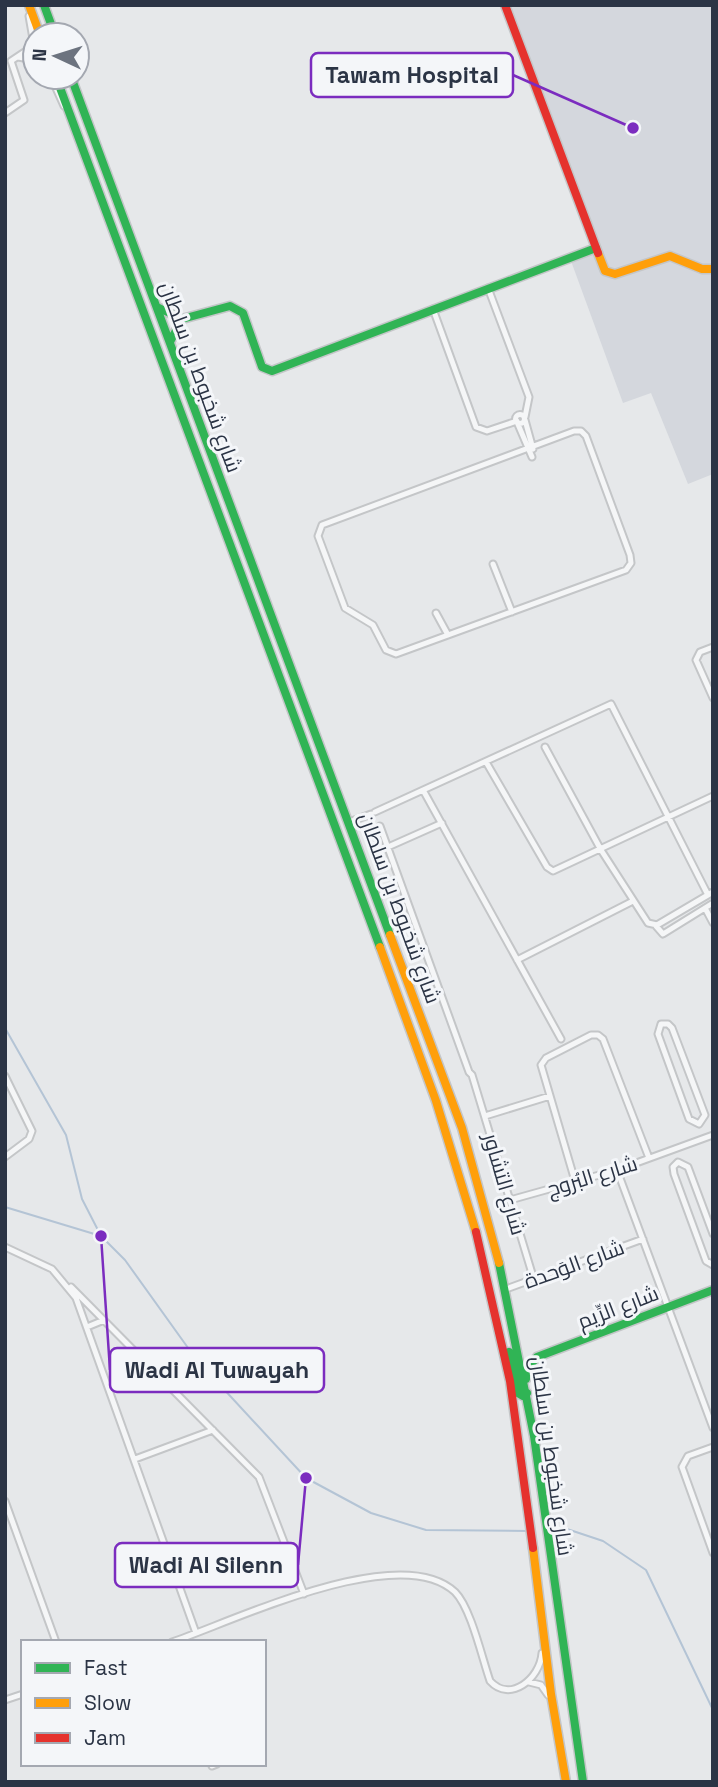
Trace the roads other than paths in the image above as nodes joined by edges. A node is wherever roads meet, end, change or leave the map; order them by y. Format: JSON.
{"nodes":[{"id":1,"x":27,"y":5,"type":"edge"},
{"id":2,"x":505,"y":5,"type":"edge"},
{"id":3,"x":18,"y":57,"type":"junction"},
{"id":4,"x":21,"y":58,"type":"edge"},
{"id":5,"x":59,"y":91,"type":"edge"},
{"id":6,"x":76,"y":91,"type":"edge"},
{"id":7,"x":5,"y":113,"type":"edge"},
{"id":8,"x":596,"y":248,"type":"junction"},
{"id":9,"x":713,"y":269,"type":"edge"},
{"id":10,"x":488,"y":288,"type":"junction"},
{"id":11,"x":157,"y":307,"type":"junction"},
{"id":12,"x":433,"y":309,"type":"junction"},
{"id":13,"x":182,"y":319,"type":"junction"},
{"id":14,"x":170,"y":342,"type":"junction"},
{"id":15,"x":520,"y":419,"type":"junction"},
{"id":16,"x":531,"y":447,"type":"junction"},
{"id":17,"x":533,"y":456,"type":"dead end"},
{"id":18,"x":493,"y":564,"type":"dead end"},
{"id":19,"x":512,"y":612,"type":"junction"},
{"id":20,"x":436,"y":613,"type":"dead end"},
{"id":21,"x":448,"y":635,"type":"junction"},
{"id":22,"x":713,"y":647,"type":"edge"},
{"id":23,"x":713,"y":698,"type":"edge"},
{"id":24,"x":545,"y":747,"type":"dead end"},
{"id":25,"x":486,"y":762,"type":"junction"},
{"id":26,"x":423,"y":790,"type":"junction"},
{"id":27,"x":713,"y":796,"type":"edge"},
{"id":28,"x":669,"y":817,"type":"junction"},
{"id":29,"x":349,"y":822,"type":"junction"},
{"id":30,"x":442,"y":823,"type":"junction"},
{"id":31,"x":380,"y":826,"type":"dead end"},
{"id":32,"x":388,"y":847,"type":"junction"},
{"id":33,"x":601,"y":850,"type":"junction"},
{"id":34,"x":710,"y":894,"type":"edge"},
{"id":35,"x":633,"y":901,"type":"junction"},
{"id":36,"x":713,"y":902,"type":"edge"},
{"id":37,"x":705,"y":908,"type":"junction"},
{"id":38,"x":713,"y":923,"type":"edge"},
{"id":39,"x":656,"y":926,"type":"junction"},
{"id":40,"x":517,"y":960,"type":"junction"},
{"id":41,"x":561,"y":1039,"type":"dead end"},
{"id":42,"x":692,"y":1080,"type":"junction"},
{"id":43,"x":7,"y":1081,"type":"edge"},
{"id":44,"x":677,"y":1086,"type":"junction"},
{"id":45,"x":550,"y":1096,"type":"junction"},
{"id":46,"x":485,"y":1116,"type":"junction"},
{"id":47,"x":699,"y":1124,"type":"junction"},
{"id":48,"x":713,"y":1135,"type":"edge"},
{"id":49,"x":705,"y":1138,"type":"junction"},
{"id":50,"x":673,"y":1149,"type":"junction"},
{"id":51,"x":5,"y":1157,"type":"edge"},
{"id":52,"x":649,"y":1158,"type":"junction"},
{"id":53,"x":678,"y":1162,"type":"junction"},
{"id":54,"x":617,"y":1170,"type":"junction"},
{"id":55,"x":575,"y":1181,"type":"junction"},
{"id":56,"x":510,"y":1200,"type":"junction"},
{"id":57,"x":701,"y":1202,"type":"junction"},
{"id":58,"x":686,"y":1208,"type":"junction"},
{"id":59,"x":713,"y":1234,"type":"edge"},
{"id":60,"x":643,"y":1239,"type":"junction"},
{"id":61,"x":5,"y":1247,"type":"edge"},
{"id":62,"x":713,"y":1265,"type":"edge"},
{"id":63,"x":63,"y":1280,"type":"junction"},
{"id":64,"x":534,"y":1280,"type":"junction"},
{"id":65,"x":506,"y":1289,"type":"junction"},
{"id":66,"x":713,"y":1290,"type":"edge"},
{"id":67,"x":668,"y":1307,"type":"junction"},
{"id":68,"x":104,"y":1320,"type":"junction"},
{"id":69,"x":87,"y":1327,"type":"junction"},
{"id":70,"x":502,"y":1338,"type":"junction"},
{"id":71,"x":517,"y":1341,"type":"junction"},
{"id":72,"x":537,"y":1357,"type":"junction"},
{"id":73,"x":527,"y":1390,"type":"junction"},
{"id":74,"x":205,"y":1421,"type":"junction"},
{"id":75,"x":713,"y":1428,"type":"edge"},
{"id":76,"x":213,"y":1430,"type":"junction"},
{"id":77,"x":202,"y":1436,"type":"junction"},
{"id":78,"x":713,"y":1447,"type":"edge"},
{"id":79,"x":135,"y":1459,"type":"junction"},
{"id":80,"x":5,"y":1500,"type":"edge"},
{"id":81,"x":14,"y":1525,"type":"junction"},
{"id":82,"x":5,"y":1528,"type":"edge"},
{"id":83,"x":713,"y":1553,"type":"edge"},
{"id":84,"x":304,"y":1594,"type":"junction"},
{"id":85,"x":196,"y":1633,"type":"junction"},
{"id":86,"x":543,"y":1636,"type":"junction"},
{"id":87,"x":55,"y":1640,"type":"edge"},
{"id":88,"x":177,"y":1640,"type":"edge"},
{"id":89,"x":529,"y":1682,"type":"junction"},
{"id":90,"x":554,"y":1713,"type":"junction"},
{"id":91,"x":566,"y":1782,"type":"edge"},
{"id":92,"x":583,"y":1782,"type":"edge"}],
"edges":[{"from":1,"to":3,"type":"street"},
{"from":2,"to":8,"type":"main road"},
{"from":3,"to":4,"type":"street"},
{"from":3,"to":7,"type":"street"},
{"from":5,"to":70,"type":"main road","name":"شارع شخبوط بن سلطان"},
{"from":6,"to":11,"type":"main road","name":"شارع شخبوط بن سلطان"},
{"from":8,"to":9,"type":"main road"},
{"from":8,"to":10,"type":"main road"},
{"from":10,"to":12,"type":"main road"},
{"from":10,"to":15,"type":"street"},
{"from":11,"to":13,"type":"main road"},
{"from":11,"to":14,"type":"main road","name":"شارع شخبوط بن سلطان"},
{"from":12,"to":13,"type":"main road"},
{"from":12,"to":15,"type":"street"},
{"from":13,"to":14,"type":"main road"},
{"from":14,"to":29,"type":"main road","name":"شارع شخبوط بن سلطان"},
{"from":15,"to":16,"type":"street"},
{"from":16,"to":17,"type":"street"},
{"from":16,"to":19,"type":"street"},
{"from":16,"to":21,"type":"street"},
{"from":18,"to":19,"type":"street"},
{"from":19,"to":21,"type":"street"},
{"from":20,"to":21,"type":"street"},
{"from":22,"to":23,"type":"street"},
{"from":24,"to":33,"type":"street"},
{"from":25,"to":26,"type":"street"},
{"from":25,"to":28,"type":"street"},
{"from":25,"to":33,"type":"street"},
{"from":26,"to":29,"type":"street"},
{"from":26,"to":30,"type":"street"},
{"from":27,"to":28,"type":"street"},
{"from":28,"to":33,"type":"street"},
{"from":28,"to":34,"type":"street"},
{"from":29,"to":65,"type":"main road","name":"شارع شخبوط بن سلطان"},
{"from":30,"to":32,"type":"street"},
{"from":30,"to":40,"type":"street"},
{"from":31,"to":32,"type":"street","name":"شارع التشاور"},
{"from":32,"to":46,"type":"street","name":"شارع التشاور"},
{"from":33,"to":35,"type":"street"},
{"from":34,"to":39,"type":"street"},
{"from":35,"to":39,"type":"street"},
{"from":35,"to":40,"type":"street"},
{"from":36,"to":37,"type":"street"},
{"from":37,"to":38,"type":"street"},
{"from":37,"to":39,"type":"street"},
{"from":40,"to":41,"type":"street"},
{"from":42,"to":44,"type":"street"},
{"from":42,"to":44,"type":"street"},
{"from":42,"to":47,"type":"street"},
{"from":43,"to":51,"type":"street"},
{"from":44,"to":47,"type":"street"},
{"from":45,"to":46,"type":"street"},
{"from":45,"to":52,"type":"street"},
{"from":45,"to":55,"type":"street"},
{"from":46,"to":56,"type":"street","name":"شارع التشاور"},
{"from":47,"to":49,"type":"street"},
{"from":48,"to":49,"type":"street","name":"شارع البُروج"},
{"from":49,"to":50,"type":"street","name":"شارع البُروج"},
{"from":50,"to":52,"type":"street","name":"شارع البُروج"},
{"from":50,"to":53,"type":"street"},
{"from":52,"to":54,"type":"street","name":"شارع البُروج"},
{"from":53,"to":57,"type":"street"},
{"from":53,"to":58,"type":"street"},
{"from":54,"to":55,"type":"street","name":"شارع البُروج"},
{"from":54,"to":60,"type":"street"},
{"from":55,"to":56,"type":"street","name":"شارع البُروج"},
{"from":56,"to":64,"type":"street","name":"شارع التشاور"},
{"from":57,"to":58,"type":"street"},
{"from":57,"to":59,"type":"street"},
{"from":58,"to":62,"type":"street"},
{"from":60,"to":64,"type":"street","name":"شارع الوَحدة"},
{"from":60,"to":67,"type":"street"},
{"from":61,"to":63,"type":"street"},
{"from":63,"to":68,"type":"street"},
{"from":63,"to":69,"type":"street"},
{"from":64,"to":65,"type":"street","name":"شارع الوَحدة"},
{"from":65,"to":71,"type":"main road","name":"شارع شخبوط بن سلطان"},
{"from":66,"to":67,"type":"main road","name":"شارع الرِّيم"},
{"from":67,"to":72,"type":"main road","name":"شارع الرِّيم"},
{"from":67,"to":75,"type":"street"},
{"from":68,"to":69,"type":"street"},
{"from":68,"to":74,"type":"street"},
{"from":69,"to":79,"type":"street"},
{"from":70,"to":73,"type":"main road"},
{"from":70,"to":86,"type":"main road","name":"شارع شخبوط بن سلطان"},
{"from":71,"to":72,"type":"main road"},
{"from":71,"to":73,"type":"main road","name":"شارع شخبوط بن سلطان"},
{"from":72,"to":73,"type":"main road"},
{"from":73,"to":92,"type":"main road","name":"شارع شخبوط بن سلطان"},
{"from":74,"to":76,"type":"street"},
{"from":74,"to":77,"type":"street"},
{"from":76,"to":77,"type":"street"},
{"from":76,"to":84,"type":"street"},
{"from":77,"to":79,"type":"street"},
{"from":78,"to":83,"type":"street"},
{"from":79,"to":85,"type":"street"},
{"from":80,"to":81,"type":"street"},
{"from":81,"to":82,"type":"street"},
{"from":81,"to":87,"type":"street"},
{"from":84,"to":85,"type":"street"},
{"from":84,"to":89,"type":"street"},
{"from":85,"to":88,"type":"street"},
{"from":86,"to":89,"type":"street"},
{"from":86,"to":90,"type":"main road","name":"شارع شخبوط بن سلطان"},
{"from":89,"to":90,"type":"street"},
{"from":90,"to":91,"type":"main road","name":"شارع شخبوط بن سلطان"}]}
